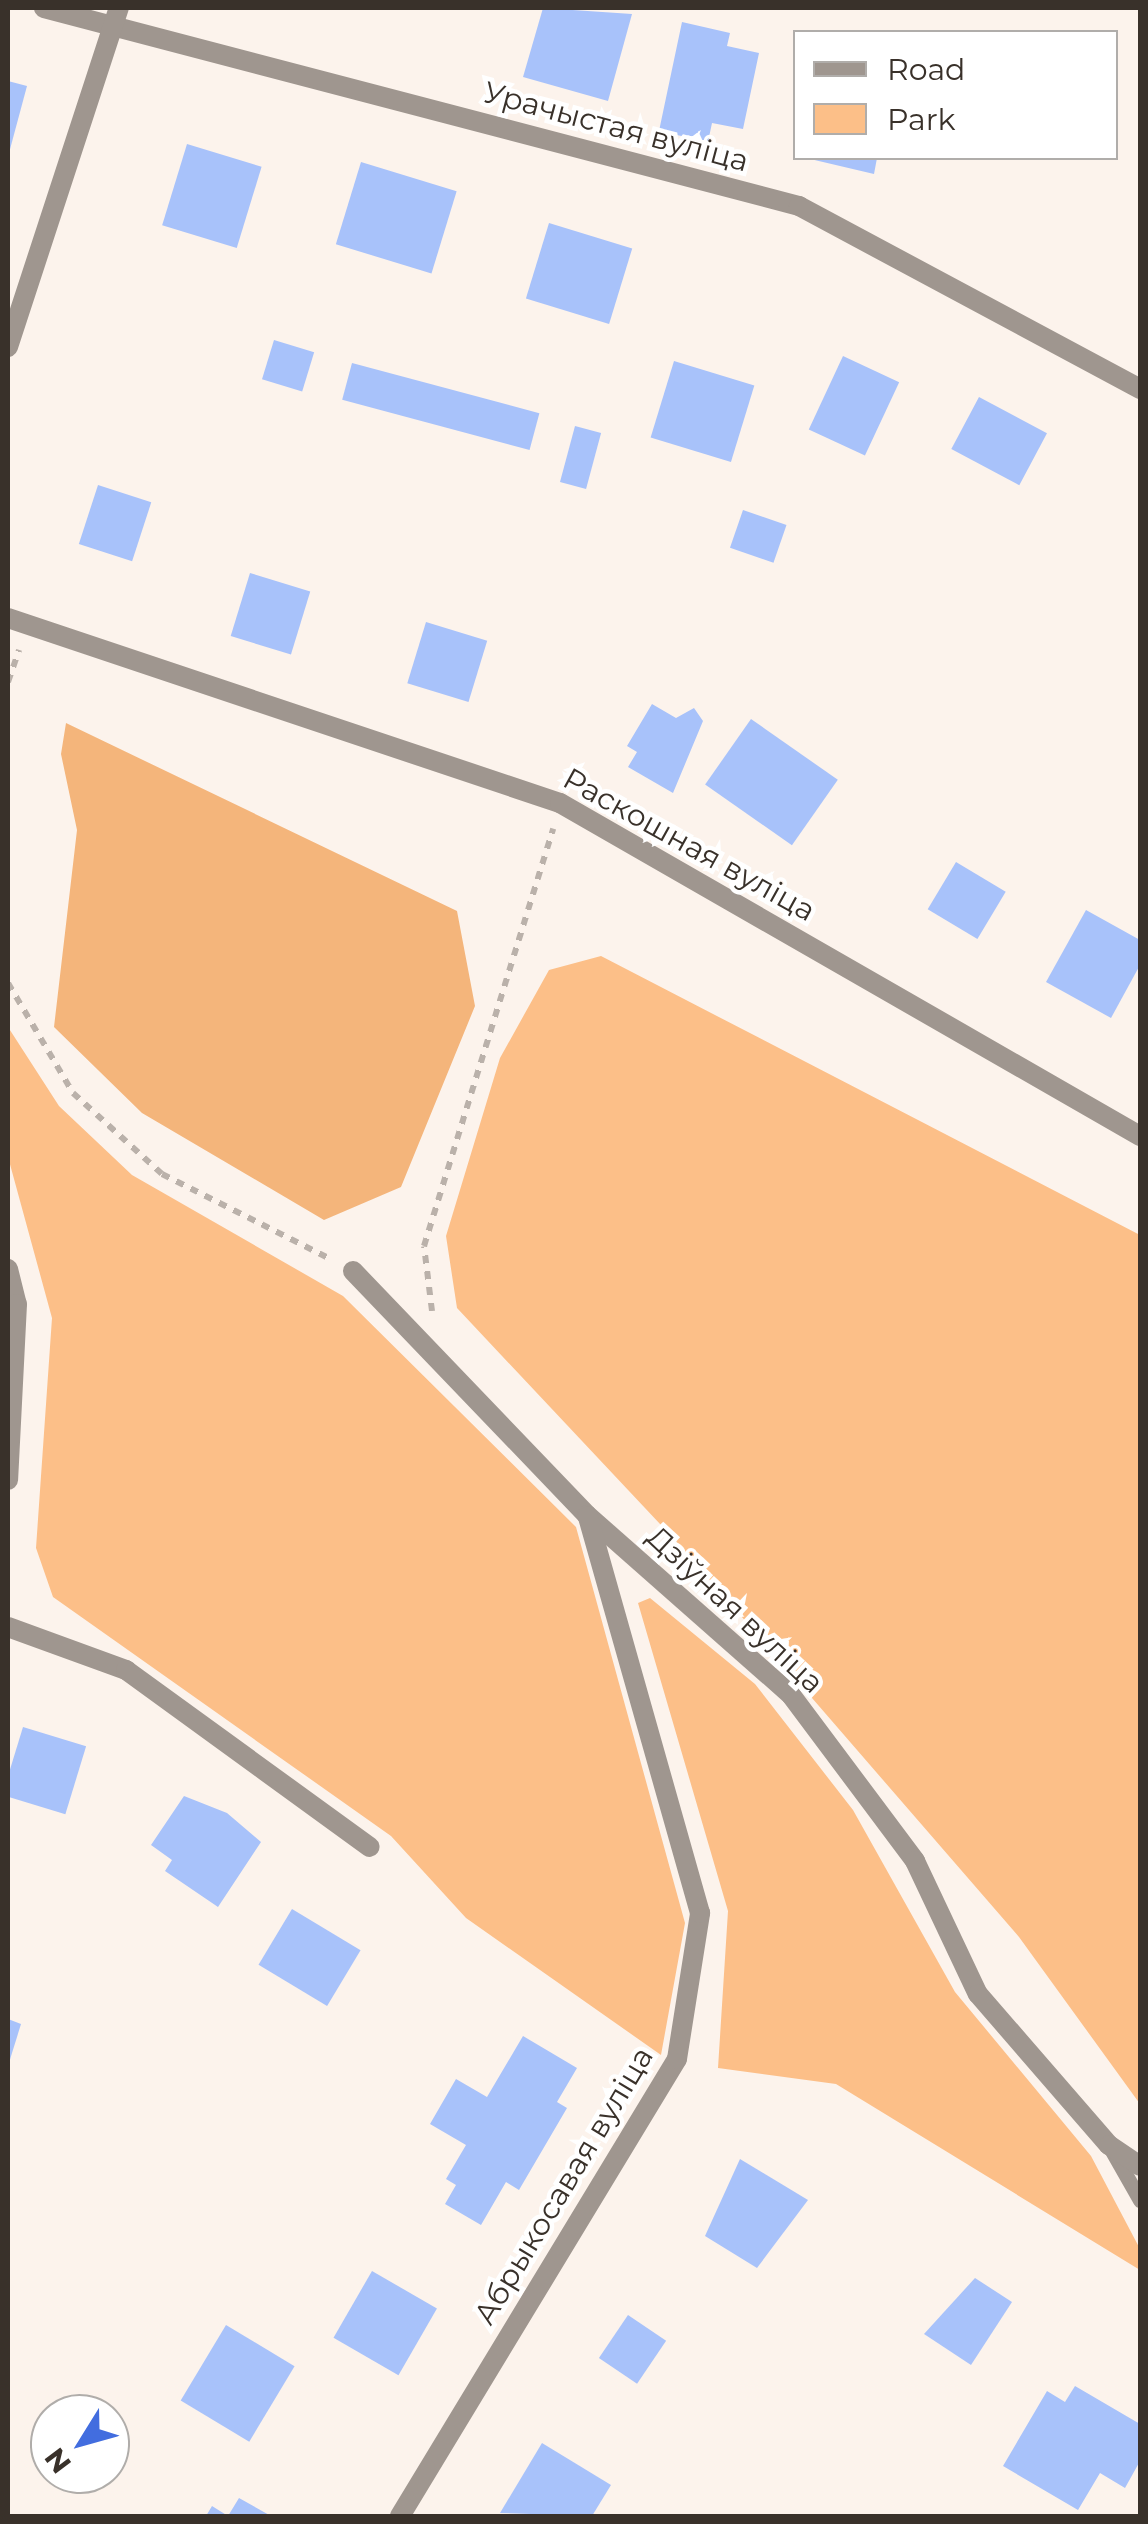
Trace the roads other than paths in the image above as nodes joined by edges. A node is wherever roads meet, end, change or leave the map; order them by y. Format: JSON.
{"nodes":[{"id":1,"x":44,"y":8,"type":"edge"},
{"id":2,"x":116,"y":18,"type":"edge"},
{"id":3,"x":15,"y":296,"type":"edge"},
{"id":4,"x":8,"y":347,"type":"edge"},
{"id":5,"x":1140,"y":389,"type":"edge"},
{"id":6,"x":8,"y":618,"type":"edge"},
{"id":7,"x":1140,"y":1134,"type":"edge"},
{"id":8,"x":8,"y":1270,"type":"edge"},
{"id":9,"x":354,"y":1271,"type":"road end"},
{"id":10,"x":8,"y":1480,"type":"edge"},
{"id":11,"x":588,"y":1514,"type":"junction"},
{"id":12,"x":8,"y":1627,"type":"edge"},
{"id":13,"x":370,"y":1847,"type":"dead end"},
{"id":14,"x":1109,"y":2145,"type":"junction"},
{"id":15,"x":1140,"y":2166,"type":"edge"},
{"id":16,"x":1140,"y":2200,"type":"edge"},
{"id":17,"x":400,"y":2516,"type":"edge"}],
"edges":[{"from":1,"to":2,"type":"street","name":"Урачыстая вуліца"},
{"from":2,"to":3,"type":"street"},
{"from":2,"to":5,"type":"street","name":"Урачыстая вуліца"},
{"from":3,"to":4,"type":"street"},
{"from":6,"to":7,"type":"street","name":"Раскошная вуліца"},
{"from":8,"to":10,"type":"street"},
{"from":9,"to":11,"type":"street","name":"Дзіўная вуліца"},
{"from":11,"to":14,"type":"street","name":"Дзіўная вуліца"},
{"from":11,"to":17,"type":"street","name":"Абрыкосавая вуліца"},
{"from":12,"to":13,"type":"street"},
{"from":14,"to":15,"type":"street","name":"Дзіўная вуліца"},
{"from":14,"to":16,"type":"lane"}]}
